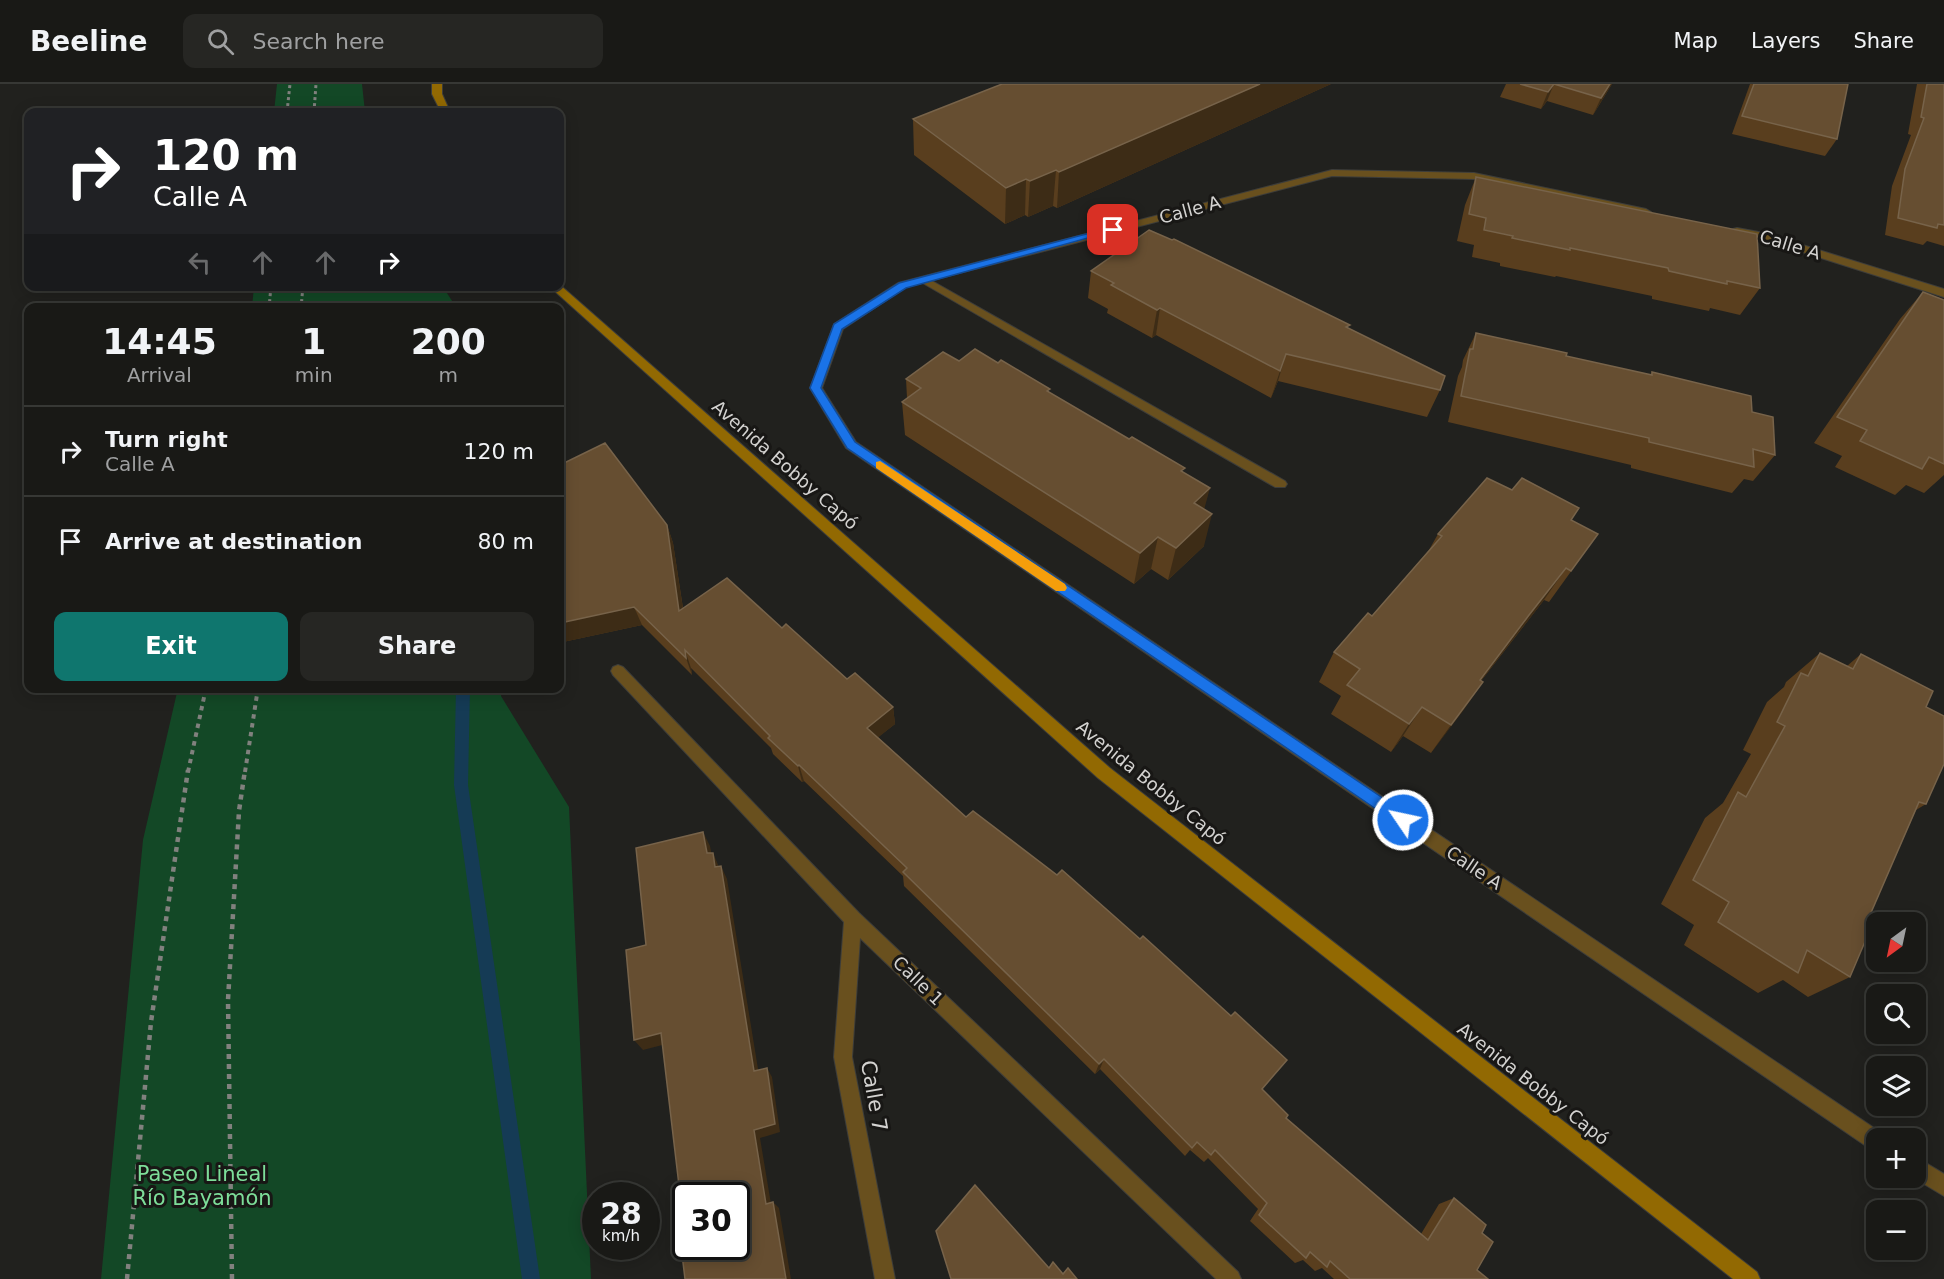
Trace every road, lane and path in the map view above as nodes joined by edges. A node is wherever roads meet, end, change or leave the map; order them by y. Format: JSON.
{"nodes":[{"id":1,"x":290,"y":84,"type":"edge"},
{"id":2,"x":316,"y":84,"type":"edge"},
{"id":3,"x":437,"y":84,"type":"edge"},
{"id":4,"x":287,"y":108,"type":"edge"},
{"id":5,"x":314,"y":108,"type":"edge"},
{"id":6,"x":444,"y":108,"type":"edge"},
{"id":7,"x":1657,"y":214,"type":"edge"},
{"id":8,"x":1725,"y":228,"type":"edge"},
{"id":9,"x":925,"y":280,"type":"junction"},
{"id":10,"x":560,"y":291,"type":"edge"},
{"id":11,"x":1944,"y":293,"type":"edge"},
{"id":12,"x":1281,"y":484,"type":"dead end"},
{"id":13,"x":618,"y":671,"type":"dead end"},
{"id":14,"x":205,"y":693,"type":"edge"},
{"id":15,"x":257,"y":693,"type":"edge"},
{"id":16,"x":853,"y":919,"type":"junction"},
{"id":17,"x":1866,"y":1134,"type":"edge"},
{"id":18,"x":1926,"y":1174,"type":"edge"},
{"id":19,"x":1944,"y":1186,"type":"edge"},
{"id":20,"x":127,"y":1279,"type":"edge"},
{"id":21,"x":232,"y":1279,"type":"edge"},
{"id":22,"x":885,"y":1279,"type":"edge"},
{"id":23,"x":1231,"y":1279,"type":"edge"},
{"id":24,"x":1750,"y":1279,"type":"edge"}],
"edges":[{"from":1,"to":4,"type":"path"},
{"from":2,"to":5,"type":"path"},
{"from":3,"to":6,"type":"street"},
{"from":7,"to":9,"type":"street","name":"Calle A"},
{"from":8,"to":11,"type":"street","name":"Calle A"},
{"from":9,"to":12,"type":"street"},
{"from":9,"to":17,"type":"street","name":"Calle A"},
{"from":10,"to":24,"type":"street","name":"Avenida Bobby Capó"},
{"from":13,"to":16,"type":"street","name":"Calle 1"},
{"from":14,"to":20,"type":"path"},
{"from":15,"to":21,"type":"path"},
{"from":16,"to":22,"type":"street","name":"Calle 7"},
{"from":16,"to":23,"type":"street","name":"Calle 1"},
{"from":18,"to":19,"type":"street"}]}
